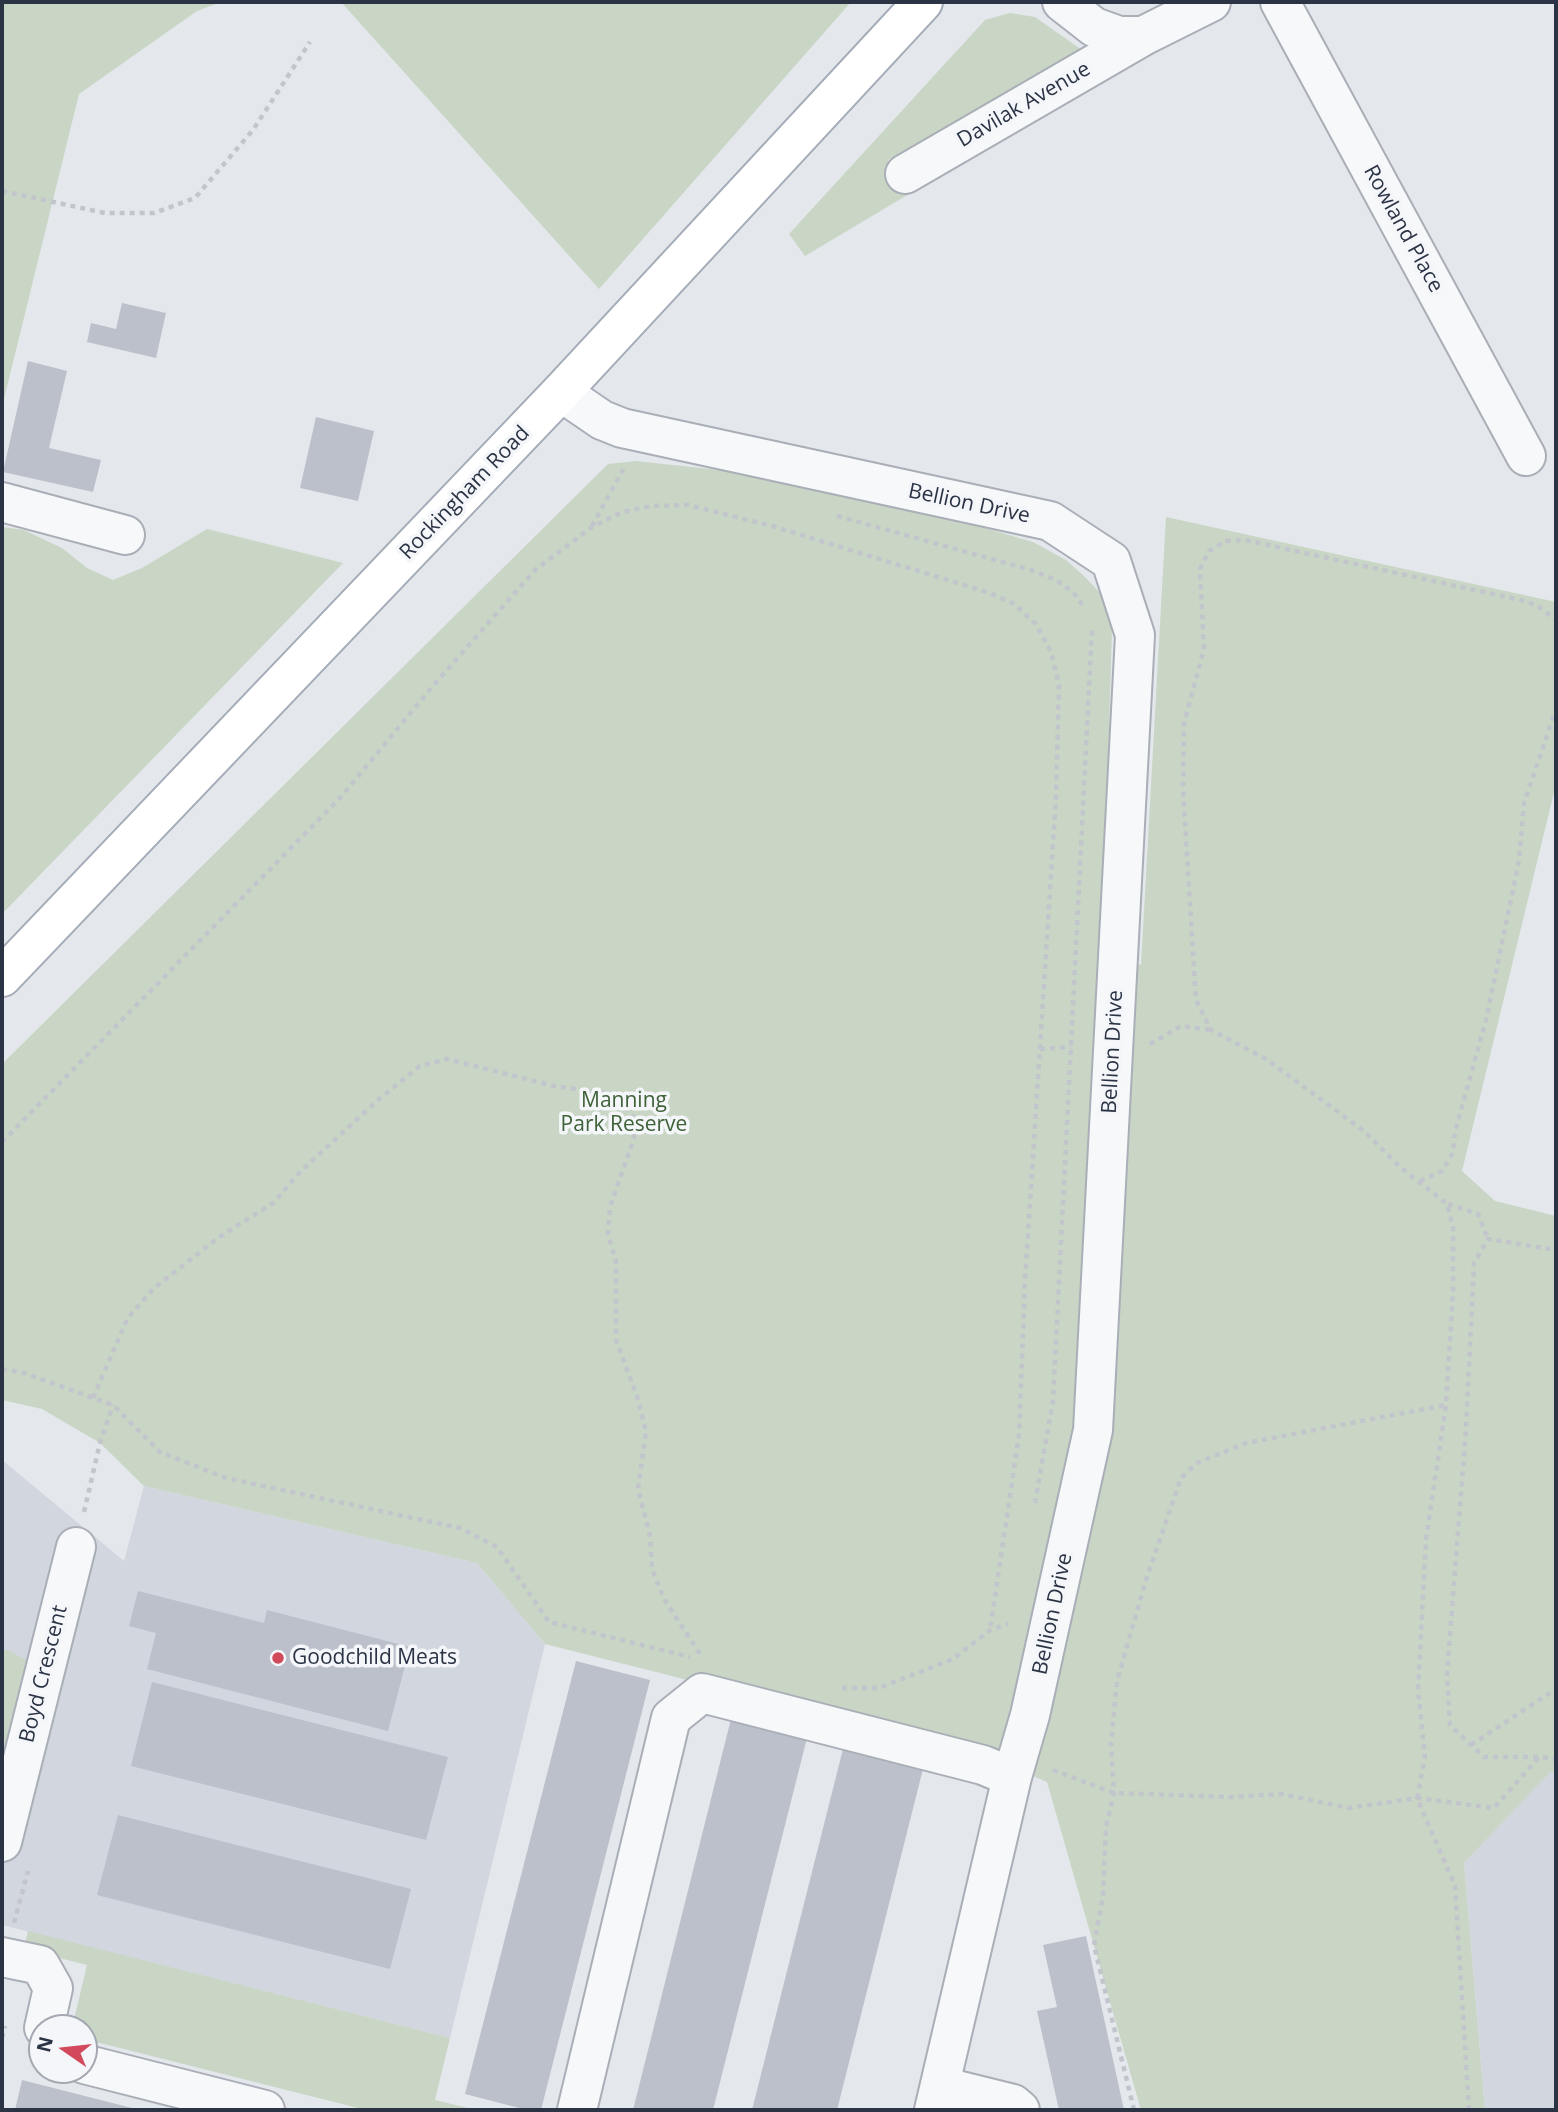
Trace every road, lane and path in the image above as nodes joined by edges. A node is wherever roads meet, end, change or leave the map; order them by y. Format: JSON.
{"nodes":[{"id":1,"x":923,"y":2,"type":"edge"},
{"id":2,"x":1062,"y":2,"type":"edge"},
{"id":3,"x":1211,"y":2,"type":"edge"},
{"id":4,"x":1280,"y":2,"type":"edge"},
{"id":5,"x":1143,"y":36,"type":"junction"},
{"id":6,"x":310,"y":41,"type":"dead end"},
{"id":7,"x":905,"y":174,"type":"dead end"},
{"id":8,"x":2,"y":191,"type":"edge"},
{"id":9,"x":561,"y":392,"type":"junction"},
{"id":10,"x":632,"y":454,"type":"dead end"},
{"id":11,"x":1526,"y":456,"type":"dead end"},
{"id":12,"x":2,"y":502,"type":"edge"},
{"id":13,"x":835,"y":515,"type":"dead end"},
{"id":14,"x":592,"y":527,"type":"junction"},
{"id":15,"x":125,"y":535,"type":"dead end"},
{"id":16,"x":1556,"y":620,"type":"edge"},
{"id":17,"x":1556,"y":709,"type":"edge"},
{"id":18,"x":2,"y":978,"type":"edge"},
{"id":19,"x":1211,"y":1030,"type":"junction"},
{"id":20,"x":1145,"y":1046,"type":"dead end"},
{"id":21,"x":1071,"y":1047,"type":"junction"},
{"id":22,"x":1041,"y":1049,"type":"junction"},
{"id":23,"x":2,"y":1142,"type":"edge"},
{"id":24,"x":1419,"y":1181,"type":"junction"},
{"id":25,"x":1447,"y":1204,"type":"junction"},
{"id":26,"x":1488,"y":1239,"type":"junction"},
{"id":27,"x":1556,"y":1250,"type":"edge"},
{"id":28,"x":2,"y":1369,"type":"edge"},
{"id":29,"x":93,"y":1398,"type":"junction"},
{"id":30,"x":113,"y":1405,"type":"junction"},
{"id":31,"x":1446,"y":1405,"type":"junction"},
{"id":32,"x":1033,"y":1516,"type":"dead end"},
{"id":33,"x":76,"y":1547,"type":"joint"},
{"id":34,"x":1011,"y":1612,"type":"dead end"},
{"id":35,"x":1009,"y":1624,"type":"junction"},
{"id":36,"x":990,"y":1630,"type":"junction"},
{"id":37,"x":1006,"y":1636,"type":"dead end"},
{"id":38,"x":829,"y":1688,"type":"dead end"},
{"id":39,"x":1556,"y":1689,"type":"edge"},
{"id":40,"x":1472,"y":1745,"type":"junction"},
{"id":41,"x":1539,"y":1757,"type":"junction"},
{"id":42,"x":1556,"y":1759,"type":"edge"},
{"id":43,"x":1016,"y":1767,"type":"junction"},
{"id":44,"x":1114,"y":1793,"type":"junction"},
{"id":45,"x":1417,"y":1797,"type":"junction"},
{"id":46,"x":2,"y":1842,"type":"edge"},
{"id":47,"x":2,"y":1957,"type":"edge"},
{"id":48,"x":47,"y":2014,"type":"edge"},
{"id":49,"x":98,"y":2068,"type":"edge"},
{"id":50,"x":937,"y":2098,"type":"edge"},
{"id":51,"x":265,"y":2110,"type":"edge"},
{"id":52,"x":577,"y":2110,"type":"edge"},
{"id":53,"x":1020,"y":2110,"type":"edge"},
{"id":54,"x":1134,"y":2110,"type":"edge"},
{"id":55,"x":1469,"y":2110,"type":"edge"}],
"edges":[{"from":1,"to":9,"type":"main road","name":"Rockingham Road"},
{"from":2,"to":5,"type":"street"},
{"from":3,"to":5,"type":"street","name":"Davilak Avenue"},
{"from":4,"to":11,"type":"street","name":"Rowland Place"},
{"from":5,"to":7,"type":"street","name":"Davilak Avenue"},
{"from":6,"to":8,"type":"path"},
{"from":9,"to":18,"type":"main road","name":"Rockingham Road"},
{"from":9,"to":43,"type":"street","name":"Bellion Drive"},
{"from":10,"to":14,"type":"path"},
{"from":12,"to":15,"type":"street"},
{"from":13,"to":21,"type":"path"},
{"from":14,"to":22,"type":"path"},
{"from":14,"to":23,"type":"path"},
{"from":16,"to":19,"type":"path"},
{"from":17,"to":24,"type":"path"},
{"from":19,"to":20,"type":"path"},
{"from":19,"to":24,"type":"path"},
{"from":21,"to":22,"type":"path"},
{"from":21,"to":32,"type":"path"},
{"from":22,"to":36,"type":"path"},
{"from":24,"to":25,"type":"path"},
{"from":25,"to":26,"type":"path"},
{"from":25,"to":31,"type":"path"},
{"from":26,"to":27,"type":"path"},
{"from":26,"to":40,"type":"path"},
{"from":28,"to":29,"type":"path"},
{"from":29,"to":30,"type":"path"},
{"from":29,"to":30,"type":"path"},
{"from":30,"to":33,"type":"path"},
{"from":31,"to":44,"type":"path"},
{"from":31,"to":45,"type":"path"},
{"from":33,"to":46,"type":"street","name":"Boyd Crescent"},
{"from":34,"to":35,"type":"path"},
{"from":35,"to":36,"type":"path"},
{"from":35,"to":37,"type":"path"},
{"from":36,"to":38,"type":"path"},
{"from":39,"to":40,"type":"path"},
{"from":40,"to":41,"type":"path"},
{"from":41,"to":42,"type":"path"},
{"from":41,"to":45,"type":"path"},
{"from":43,"to":44,"type":"path"},
{"from":43,"to":50,"type":"street","name":"Bellion Drive"},
{"from":43,"to":52,"type":"street"},
{"from":44,"to":45,"type":"path"},
{"from":44,"to":54,"type":"path"},
{"from":45,"to":55,"type":"path"},
{"from":47,"to":48,"type":"street"},
{"from":49,"to":51,"type":"street"},
{"from":50,"to":53,"type":"street"}]}
